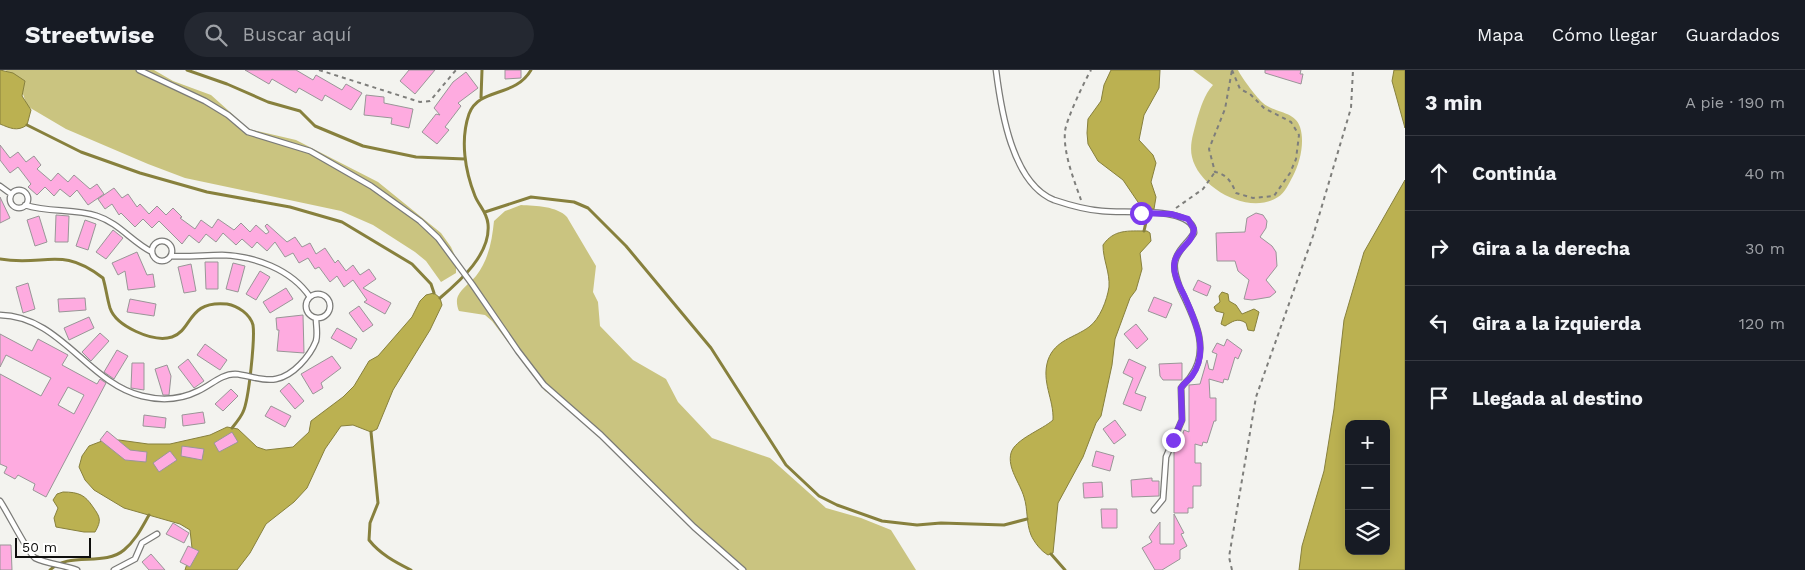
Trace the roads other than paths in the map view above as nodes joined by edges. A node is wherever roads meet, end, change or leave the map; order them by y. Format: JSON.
{"nodes":[{"id":1,"x":139,"y":70,"type":"edge"},
{"id":2,"x":996,"y":70,"type":"edge"},
{"id":3,"x":0,"y":186,"type":"edge"},
{"id":4,"x":11,"y":194,"type":"junction"},
{"id":5,"x":25,"y":205,"type":"junction"},
{"id":6,"x":152,"y":252,"type":"junction"},
{"id":7,"x":171,"y":256,"type":"junction"},
{"id":8,"x":310,"y":296,"type":"junction"},
{"id":9,"x":0,"y":315,"type":"edge"},
{"id":10,"x":316,"y":318,"type":"junction"},
{"id":11,"x":0,"y":501,"type":"edge"},
{"id":12,"x":1154,"y":510,"type":"dead end"},
{"id":13,"x":158,"y":534,"type":"dead end"},
{"id":14,"x":77,"y":570,"type":"edge"},
{"id":15,"x":114,"y":570,"type":"edge"},
{"id":16,"x":743,"y":570,"type":"edge"}],
"edges":[{"from":1,"to":16,"type":"lane"},
{"from":2,"to":12,"type":"lane"},
{"from":3,"to":4,"type":"lane"},
{"from":4,"to":5,"type":"lane"},
{"from":4,"to":5,"type":"lane"},
{"from":5,"to":6,"type":"lane"},
{"from":6,"to":7,"type":"lane"},
{"from":6,"to":7,"type":"lane"},
{"from":7,"to":8,"type":"lane"},
{"from":8,"to":10,"type":"lane"},
{"from":8,"to":10,"type":"lane"},
{"from":9,"to":10,"type":"lane"},
{"from":11,"to":14,"type":"lane"},
{"from":13,"to":15,"type":"lane"}]}
